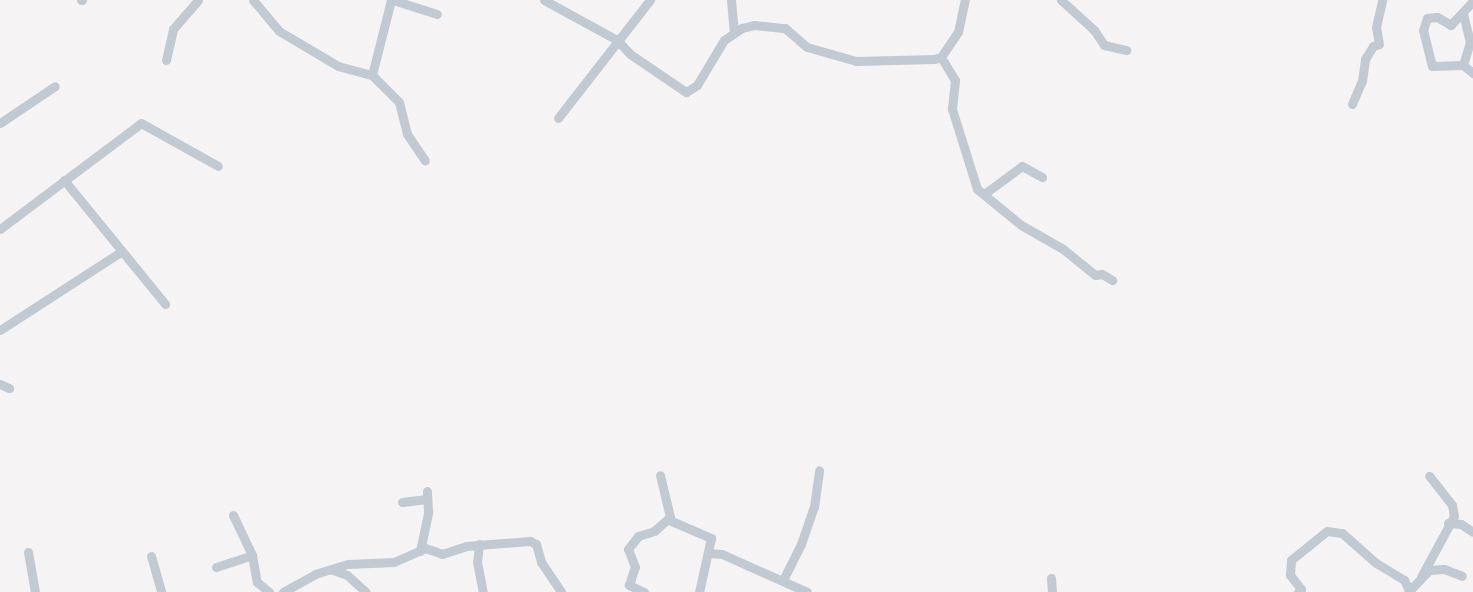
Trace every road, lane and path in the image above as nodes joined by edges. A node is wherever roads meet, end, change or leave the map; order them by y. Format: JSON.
{"nodes":[{"id":1,"x":198,"y":0,"type":"edge"},
{"id":2,"x":253,"y":0,"type":"edge"},
{"id":3,"x":392,"y":0,"type":"edge"},
{"id":4,"x":544,"y":0,"type":"edge"},
{"id":5,"x":650,"y":0,"type":"edge"},
{"id":6,"x":723,"y":0,"type":"edge"},
{"id":7,"x":731,"y":0,"type":"edge"},
{"id":8,"x":965,"y":0,"type":"edge"},
{"id":9,"x":1061,"y":0,"type":"edge"},
{"id":10,"x":1383,"y":0,"type":"edge"},
{"id":11,"x":1473,"y":1,"type":"edge"},
{"id":12,"x":437,"y":14,"type":"dead end"},
{"id":13,"x":1463,"y":14,"type":"junction"},
{"id":14,"x":734,"y":32,"type":"junction"},
{"id":15,"x":617,"y":39,"type":"junction"},
{"id":16,"x":1126,"y":50,"type":"dead end"},
{"id":17,"x":941,"y":57,"type":"junction"},
{"id":18,"x":166,"y":60,"type":"dead end"},
{"id":19,"x":1463,"y":65,"type":"junction"},
{"id":20,"x":1473,"y":73,"type":"edge"},
{"id":21,"x":372,"y":75,"type":"junction"},
{"id":22,"x":55,"y":86,"type":"dead end"},
{"id":23,"x":1352,"y":104,"type":"dead end"},
{"id":24,"x":558,"y":118,"type":"dead end"},
{"id":25,"x":0,"y":123,"type":"edge"},
{"id":26,"x":425,"y":161,"type":"dead end"},
{"id":27,"x":218,"y":166,"type":"dead end"},
{"id":28,"x":1042,"y":177,"type":"dead end"},
{"id":29,"x":64,"y":180,"type":"junction"},
{"id":30,"x":984,"y":194,"type":"junction"},
{"id":31,"x":0,"y":229,"type":"edge"},
{"id":32,"x":122,"y":251,"type":"junction"},
{"id":33,"x":1112,"y":280,"type":"dead end"},
{"id":34,"x":165,"y":304,"type":"dead end"},
{"id":35,"x":0,"y":330,"type":"edge"},
{"id":36,"x":819,"y":470,"type":"dead end"},
{"id":37,"x":660,"y":475,"type":"dead end"},
{"id":38,"x":1429,"y":476,"type":"dead end"},
{"id":39,"x":402,"y":502,"type":"dead end"},
{"id":40,"x":233,"y":515,"type":"dead end"},
{"id":41,"x":669,"y":520,"type":"junction"},
{"id":42,"x":1448,"y":523,"type":"junction"},
{"id":43,"x":1473,"y":532,"type":"edge"},
{"id":44,"x":479,"y":544,"type":"junction"},
{"id":45,"x":420,"y":551,"type":"junction"},
{"id":46,"x":28,"y":552,"type":"dead end"},
{"id":47,"x":709,"y":553,"type":"junction"},
{"id":48,"x":252,"y":555,"type":"junction"},
{"id":49,"x":151,"y":556,"type":"dead end"},
{"id":50,"x":348,"y":564,"type":"junction"},
{"id":51,"x":216,"y":567,"type":"dead end"},
{"id":52,"x":333,"y":570,"type":"junction"},
{"id":53,"x":347,"y":575,"type":"junction"},
{"id":54,"x":1462,"y":576,"type":"dead end"},
{"id":55,"x":1421,"y":577,"type":"junction"},
{"id":56,"x":1051,"y":578,"type":"dead end"},
{"id":57,"x":783,"y":580,"type":"junction"},
{"id":58,"x":1409,"y":591,"type":"edge"},
{"id":59,"x":35,"y":592,"type":"edge"},
{"id":60,"x":161,"y":592,"type":"edge"},
{"id":61,"x":269,"y":592,"type":"edge"},
{"id":62,"x":283,"y":592,"type":"edge"},
{"id":63,"x":366,"y":592,"type":"edge"},
{"id":64,"x":483,"y":592,"type":"edge"},
{"id":65,"x":561,"y":592,"type":"edge"},
{"id":66,"x":644,"y":592,"type":"edge"},
{"id":67,"x":699,"y":592,"type":"edge"},
{"id":68,"x":807,"y":592,"type":"edge"},
{"id":69,"x":1052,"y":592,"type":"edge"},
{"id":70,"x":1298,"y":592,"type":"edge"}],
"edges":[{"from":1,"to":18,"type":"street"},
{"from":2,"to":21,"type":"street"},
{"from":3,"to":12,"type":"street"},
{"from":3,"to":21,"type":"street"},
{"from":4,"to":15,"type":"street"},
{"from":5,"to":15,"type":"street"},
{"from":6,"to":7,"type":"street"},
{"from":7,"to":14,"type":"street"},
{"from":8,"to":17,"type":"street"},
{"from":9,"to":16,"type":"street"},
{"from":10,"to":23,"type":"street"},
{"from":11,"to":13,"type":"street"},
{"from":13,"to":19,"type":"street"},
{"from":13,"to":19,"type":"street"},
{"from":14,"to":15,"type":"street"},
{"from":14,"to":17,"type":"street"},
{"from":15,"to":24,"type":"street"},
{"from":17,"to":30,"type":"street"},
{"from":19,"to":20,"type":"street"},
{"from":21,"to":26,"type":"street"},
{"from":22,"to":25,"type":"street"},
{"from":27,"to":29,"type":"street"},
{"from":28,"to":30,"type":"street"},
{"from":29,"to":31,"type":"street"},
{"from":29,"to":32,"type":"street"},
{"from":30,"to":33,"type":"street"},
{"from":32,"to":34,"type":"street"},
{"from":32,"to":35,"type":"street"},
{"from":36,"to":57,"type":"street"},
{"from":37,"to":41,"type":"street"},
{"from":38,"to":42,"type":"street"},
{"from":39,"to":45,"type":"street"},
{"from":40,"to":48,"type":"street"},
{"from":41,"to":47,"type":"street"},
{"from":41,"to":66,"type":"street"},
{"from":42,"to":43,"type":"street"},
{"from":42,"to":55,"type":"street"},
{"from":44,"to":45,"type":"street"},
{"from":44,"to":64,"type":"street"},
{"from":44,"to":65,"type":"street"},
{"from":45,"to":50,"type":"street"},
{"from":46,"to":59,"type":"street"},
{"from":47,"to":57,"type":"street"},
{"from":47,"to":67,"type":"street"},
{"from":48,"to":51,"type":"street"},
{"from":48,"to":61,"type":"street"},
{"from":49,"to":60,"type":"street"},
{"from":50,"to":52,"type":"street"},
{"from":50,"to":53,"type":"street"},
{"from":52,"to":53,"type":"street"},
{"from":52,"to":62,"type":"street"},
{"from":53,"to":63,"type":"street"},
{"from":54,"to":55,"type":"street"},
{"from":55,"to":58,"type":"street"},
{"from":56,"to":69,"type":"street"},
{"from":57,"to":68,"type":"street"},
{"from":58,"to":70,"type":"street"}]}
